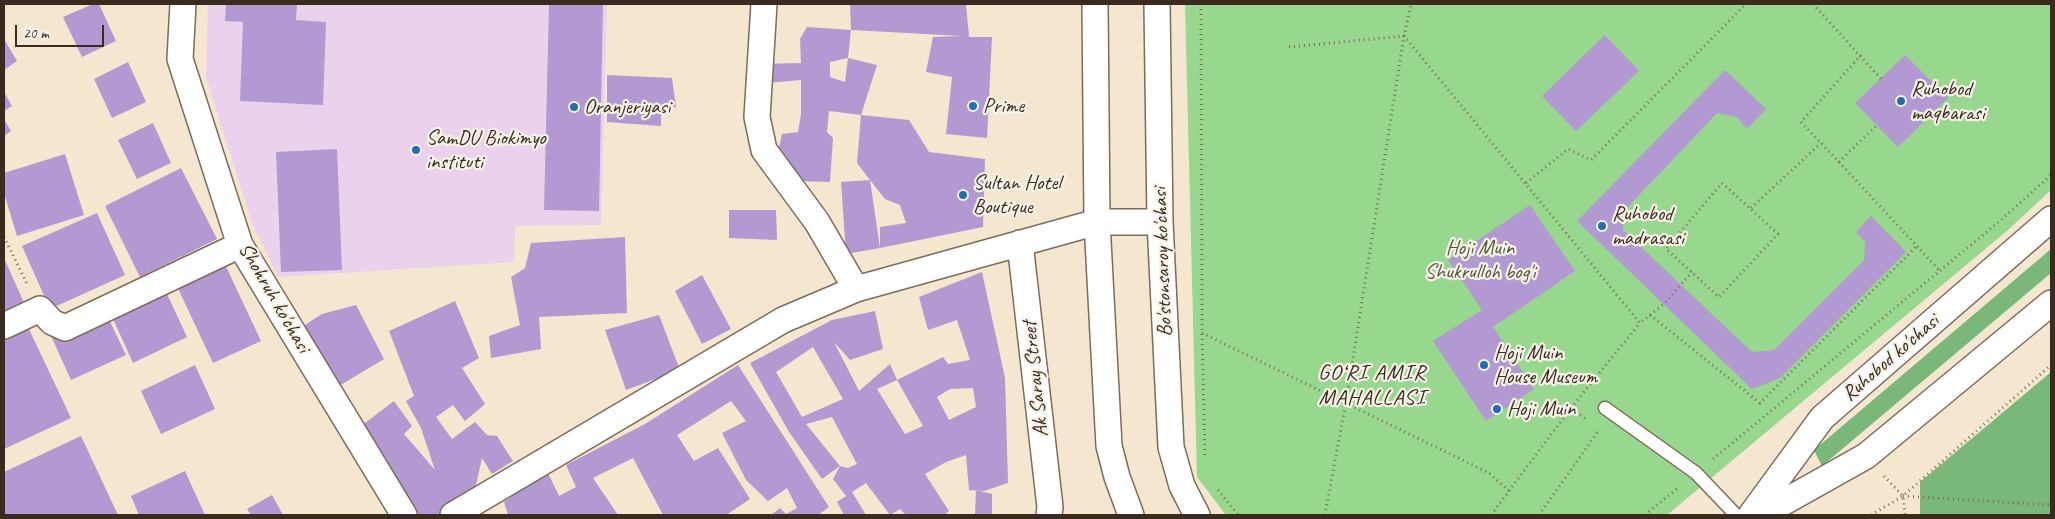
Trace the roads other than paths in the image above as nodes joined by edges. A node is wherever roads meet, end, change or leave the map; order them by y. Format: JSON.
{"nodes":[{"id":1,"x":183,"y":4,"type":"edge"},
{"id":2,"x":764,"y":4,"type":"edge"},
{"id":3,"x":1095,"y":4,"type":"edge"},
{"id":4,"x":1157,"y":4,"type":"edge"},
{"id":5,"x":2051,"y":219,"type":"edge"},
{"id":6,"x":1097,"y":222,"type":"junction"},
{"id":7,"x":1160,"y":222,"type":"junction"},
{"id":8,"x":1020,"y":243,"type":"junction"},
{"id":9,"x":240,"y":245,"type":"junction"},
{"id":10,"x":856,"y":289,"type":"junction"},
{"id":11,"x":2051,"y":303,"type":"edge"},
{"id":12,"x":4,"y":326,"type":"edge"},
{"id":13,"x":1605,"y":408,"type":"dead end"},
{"id":14,"x":404,"y":515,"type":"edge"},
{"id":15,"x":453,"y":515,"type":"edge"},
{"id":16,"x":1049,"y":515,"type":"edge"},
{"id":17,"x":1131,"y":515,"type":"edge"},
{"id":18,"x":1197,"y":515,"type":"edge"},
{"id":19,"x":1736,"y":515,"type":"edge"},
{"id":20,"x":1751,"y":515,"type":"edge"},
{"id":21,"x":1761,"y":515,"type":"edge"}],
"edges":[{"from":1,"to":9,"type":"street","name":"Shohruh ko'chasi"},
{"from":2,"to":10,"type":"street"},
{"from":3,"to":6,"type":"street"},
{"from":4,"to":7,"type":"street","name":"Bo'stonsaroy ko'chasi"},
{"from":5,"to":20,"type":"street","name":"Ruhobod ko'chasi"},
{"from":6,"to":7,"type":"street"},
{"from":6,"to":8,"type":"street"},
{"from":6,"to":17,"type":"street"},
{"from":7,"to":18,"type":"street","name":"Bo'stonsaroy ko'chasi"},
{"from":8,"to":10,"type":"street"},
{"from":8,"to":16,"type":"street","name":"Ak Saray Street"},
{"from":9,"to":12,"type":"street"},
{"from":9,"to":14,"type":"street","name":"Shohruh ko'chasi"},
{"from":10,"to":15,"type":"street"},
{"from":11,"to":21,"type":"street"},
{"from":13,"to":19,"type":"lane"}]}
